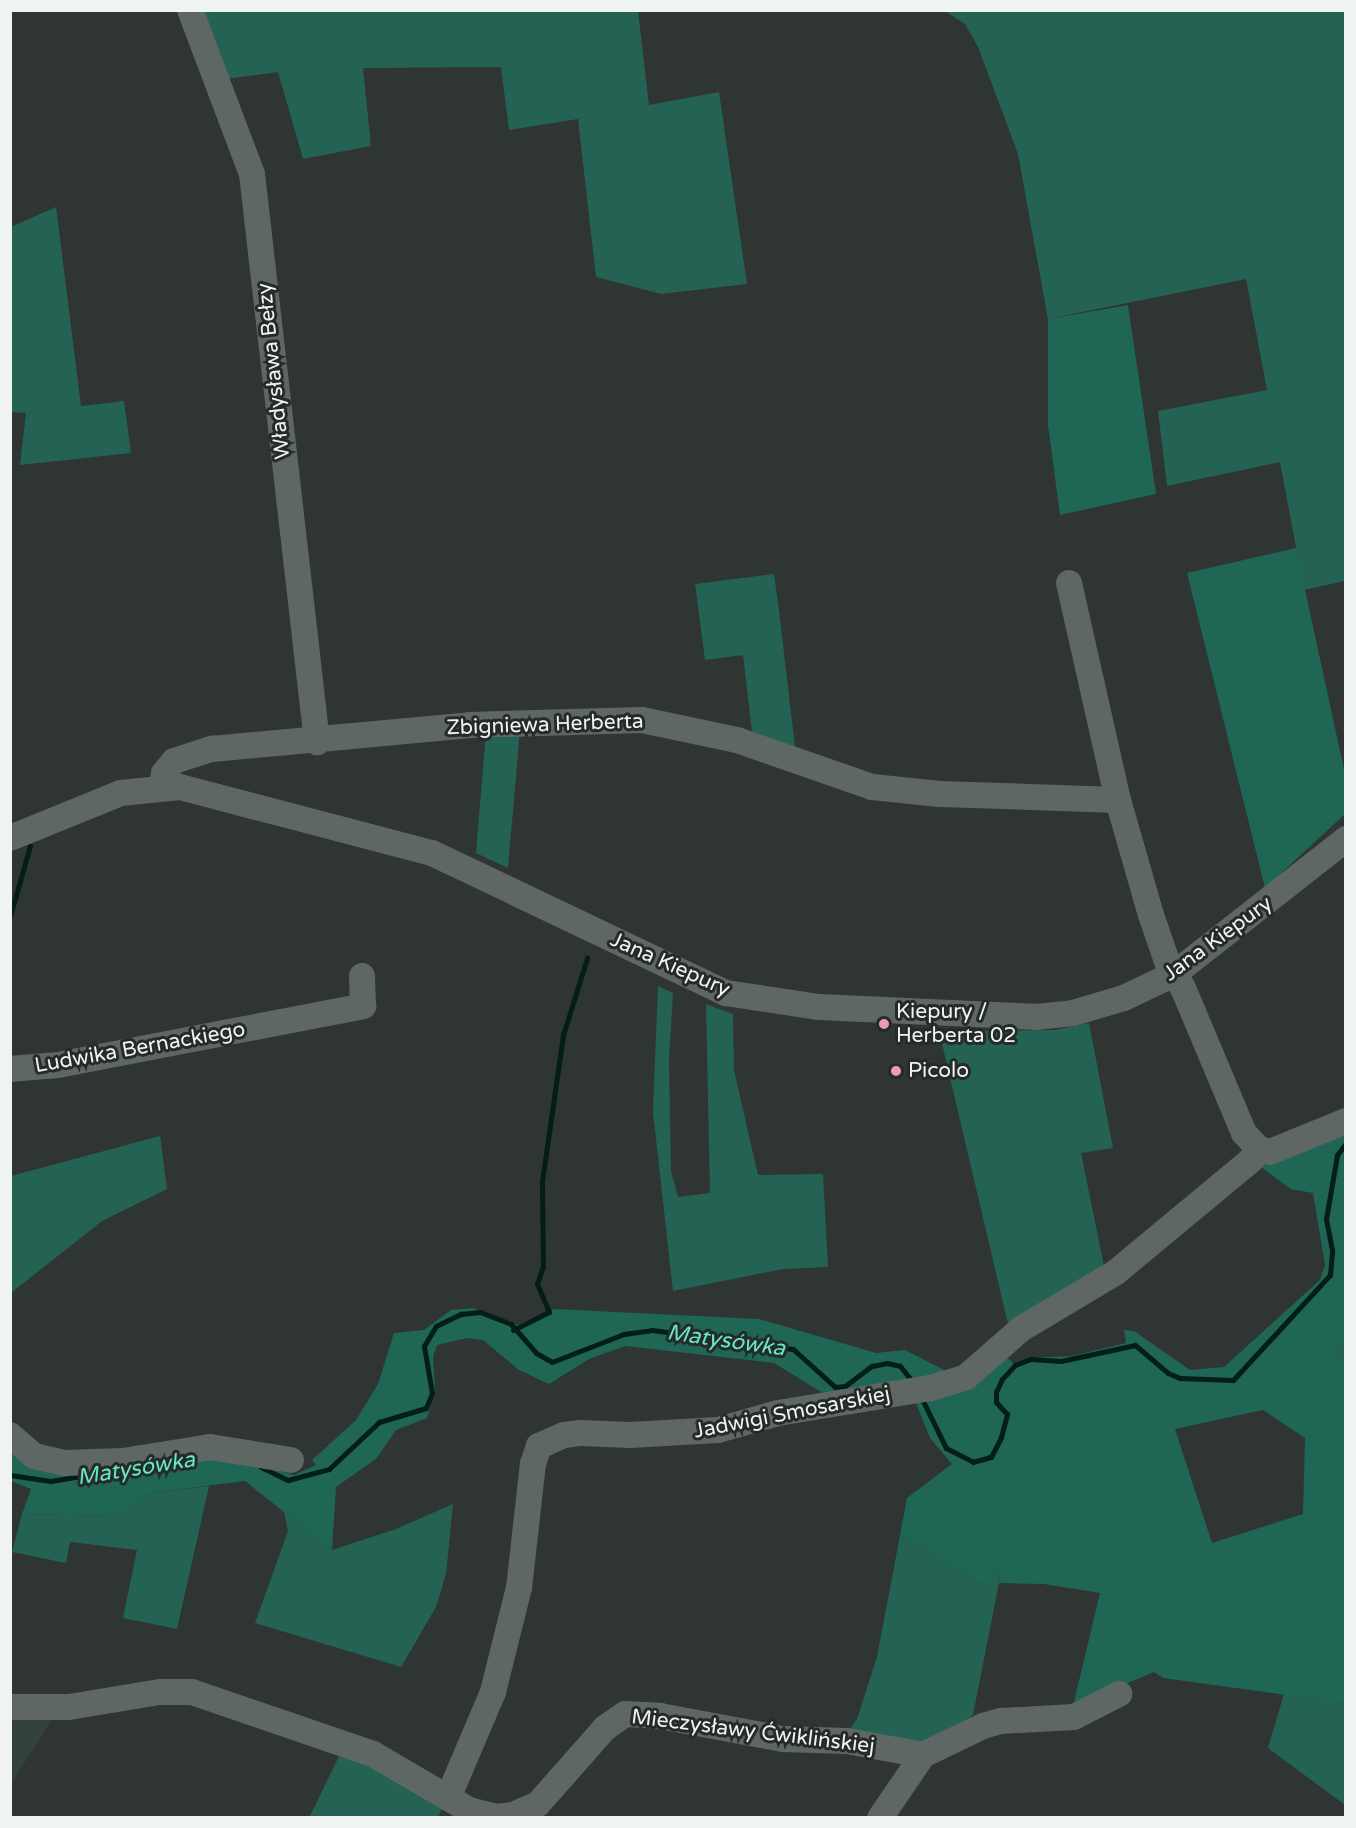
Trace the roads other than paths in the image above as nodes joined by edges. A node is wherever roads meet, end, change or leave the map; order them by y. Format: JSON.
{"nodes":[{"id":1,"x":190,"y":10,"type":"edge"},
{"id":2,"x":1069,"y":583,"type":"dead end"},
{"id":3,"x":317,"y":742,"type":"junction"},
{"id":4,"x":162,"y":786,"type":"junction"},
{"id":5,"x":1118,"y":800,"type":"junction"},
{"id":6,"x":10,"y":838,"type":"edge"},
{"id":7,"x":1346,"y":839,"type":"edge"},
{"id":8,"x":1174,"y":974,"type":"junction"},
{"id":9,"x":362,"y":976,"type":"dead end"},
{"id":10,"x":10,"y":1069,"type":"edge"},
{"id":11,"x":1346,"y":1122,"type":"edge"},
{"id":12,"x":1259,"y":1149,"type":"junction"},
{"id":13,"x":10,"y":1435,"type":"edge"},
{"id":14,"x":291,"y":1460,"type":"dead end"},
{"id":15,"x":1119,"y":1694,"type":"dead end"},
{"id":16,"x":10,"y":1707,"type":"edge"},
{"id":17,"x":923,"y":1755,"type":"junction"},
{"id":18,"x":448,"y":1798,"type":"junction"},
{"id":19,"x":880,"y":1818,"type":"edge"}],
"edges":[{"from":1,"to":3,"type":"street","name":"Władysława Bełzy"},
{"from":2,"to":5,"type":"street"},
{"from":3,"to":4,"type":"street","name":"Zbigniewa Herberta"},
{"from":3,"to":5,"type":"street","name":"Zbigniewa Herberta"},
{"from":4,"to":6,"type":"street","name":"Jana Kiepury"},
{"from":4,"to":8,"type":"street","name":"Jana Kiepury"},
{"from":5,"to":8,"type":"street"},
{"from":7,"to":8,"type":"street","name":"Jana Kiepury"},
{"from":8,"to":12,"type":"street"},
{"from":9,"to":10,"type":"street","name":"Ludwika Bernackiego"},
{"from":11,"to":12,"type":"street"},
{"from":12,"to":18,"type":"street","name":"Jadwigi Smosarskiej"},
{"from":13,"to":14,"type":"street"},
{"from":15,"to":17,"type":"street"},
{"from":16,"to":18,"type":"street","name":"Mieczysławy Ćwiklińskiej"},
{"from":17,"to":18,"type":"street","name":"Mieczysławy Ćwiklińskiej"},
{"from":17,"to":19,"type":"street"}]}
